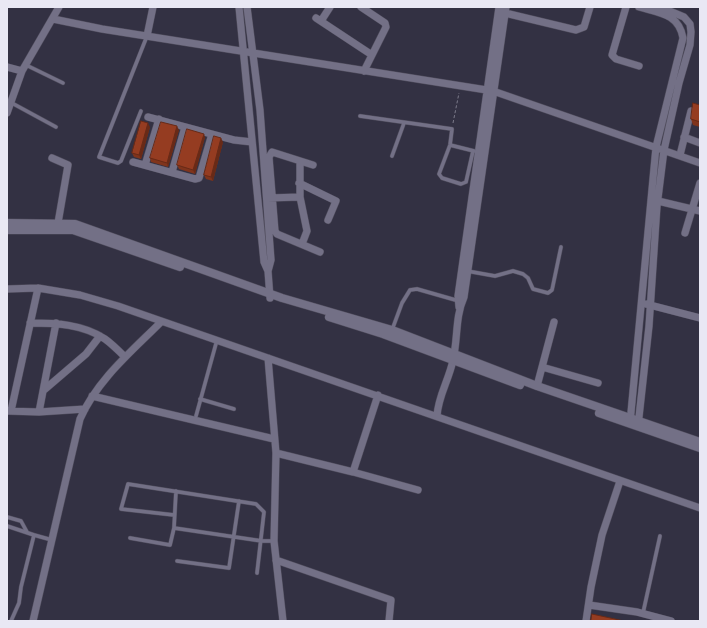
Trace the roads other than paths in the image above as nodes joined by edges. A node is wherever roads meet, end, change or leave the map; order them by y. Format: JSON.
{"nodes":[{"id":1,"x":59,"y":7,"type":"edge"},
{"id":2,"x":153,"y":7,"type":"edge"},
{"id":3,"x":239,"y":7,"type":"edge"},
{"id":4,"x":247,"y":7,"type":"edge"},
{"id":5,"x":330,"y":7,"type":"edge"},
{"id":6,"x":361,"y":7,"type":"edge"},
{"id":7,"x":500,"y":7,"type":"edge"},
{"id":8,"x":590,"y":7,"type":"edge"},
{"id":9,"x":626,"y":7,"type":"edge"},
{"id":10,"x":639,"y":7,"type":"edge"},
{"id":11,"x":660,"y":7,"type":"edge"},
{"id":12,"x":505,"y":10,"type":"edge"},
{"id":13,"x":53,"y":18,"type":"junction"},
{"id":14,"x":147,"y":36,"type":"junction"},
{"id":15,"x":243,"y":52,"type":"junction"},
{"id":16,"x":252,"y":53,"type":"junction"},
{"id":17,"x":372,"y":55,"type":"junction"},
{"id":18,"x":639,"y":66,"type":"dead end"},
{"id":19,"x":7,"y":67,"type":"edge"},
{"id":20,"x":24,"y":68,"type":"junction"},
{"id":21,"x":364,"y":71,"type":"junction"},
{"id":22,"x":63,"y":83,"type":"dead end"},
{"id":23,"x":490,"y":91,"type":"junction"},
{"id":24,"x":10,"y":102,"type":"junction"},
{"id":25,"x":141,"y":111,"type":"dead end"},
{"id":26,"x":691,"y":111,"type":"edge"},
{"id":27,"x":7,"y":113,"type":"edge"},
{"id":28,"x":360,"y":116,"type":"dead end"},
{"id":29,"x":148,"y":117,"type":"dead end"},
{"id":30,"x":159,"y":120,"type":"junction"},
{"id":31,"x":404,"y":123,"type":"junction"},
{"id":32,"x":56,"y":127,"type":"dead end"},
{"id":33,"x":185,"y":127,"type":"junction"},
{"id":34,"x":212,"y":134,"type":"junction"},
{"id":35,"x":684,"y":137,"type":"junction"},
{"id":36,"x":252,"y":142,"type":"junction"},
{"id":37,"x":700,"y":143,"type":"edge"},
{"id":38,"x":450,"y":144,"type":"junction"},
{"id":39,"x":656,"y":147,"type":"junction"},
{"id":40,"x":664,"y":150,"type":"junction"},
{"id":41,"x":476,"y":151,"type":"junction"},
{"id":42,"x":680,"y":155,"type":"junction"},
{"id":43,"x":392,"y":156,"type":"dead end"},
{"id":44,"x":52,"y":158,"type":"dead end"},
{"id":45,"x":300,"y":161,"type":"junction"},
{"id":46,"x":133,"y":162,"type":"dead end"},
{"id":47,"x":700,"y":163,"type":"edge"},
{"id":48,"x":145,"y":165,"type":"junction"},
{"id":49,"x":313,"y":165,"type":"dead end"},
{"id":50,"x":172,"y":172,"type":"junction"},
{"id":51,"x":299,"y":183,"type":"junction"},
{"id":52,"x":700,"y":184,"type":"edge"},
{"id":53,"x":300,"y":197,"type":"junction"},
{"id":54,"x":270,"y":198,"type":"junction"},
{"id":55,"x":258,"y":199,"type":"junction"},
{"id":56,"x":658,"y":200,"type":"junction"},
{"id":57,"x":696,"y":210,"type":"edge"},
{"id":58,"x":328,"y":220,"type":"dead end"},
{"id":59,"x":58,"y":222,"type":"junction"},
{"id":60,"x":7,"y":223,"type":"edge"},
{"id":61,"x":7,"y":230,"type":"edge"},
{"id":62,"x":686,"y":233,"type":"dead end"},
{"id":63,"x":302,"y":244,"type":"junction"},
{"id":64,"x":562,"y":247,"type":"dead end"},
{"id":65,"x":320,"y":252,"type":"dead end"},
{"id":66,"x":268,"y":271,"type":"junction"},
{"id":67,"x":467,"y":271,"type":"junction"},
{"id":68,"x":38,"y":288,"type":"junction"},
{"id":69,"x":7,"y":289,"type":"edge"},
{"id":70,"x":270,"y":296,"type":"junction"},
{"id":71,"x":642,"y":303,"type":"junction"},
{"id":72,"x":459,"y":304,"type":"junction"},
{"id":73,"x":650,"y":305,"type":"junction"},
{"id":74,"x":700,"y":318,"type":"edge"},
{"id":75,"x":161,"y":322,"type":"junction"},
{"id":76,"x":554,"y":322,"type":"dead end"},
{"id":77,"x":30,"y":323,"type":"junction"},
{"id":78,"x":56,"y":323,"type":"junction"},
{"id":79,"x":392,"y":330,"type":"junction"},
{"id":80,"x":100,"y":336,"type":"junction"},
{"id":81,"x":216,"y":340,"type":"junction"},
{"id":82,"x":125,"y":357,"type":"junction"},
{"id":83,"x":454,"y":357,"type":"junction"},
{"id":84,"x":268,"y":358,"type":"junction"},
{"id":85,"x":542,"y":367,"type":"junction"},
{"id":86,"x":598,"y":383,"type":"dead end"},
{"id":87,"x":536,"y":386,"type":"junction"},
{"id":88,"x":44,"y":390,"type":"junction"},
{"id":89,"x":378,"y":395,"type":"junction"},
{"id":90,"x":92,"y":396,"type":"junction"},
{"id":91,"x":200,"y":399,"type":"junction"},
{"id":92,"x":85,"y":409,"type":"junction"},
{"id":93,"x":234,"y":409,"type":"dead end"},
{"id":94,"x":9,"y":411,"type":"edge"},
{"id":95,"x":39,"y":412,"type":"junction"},
{"id":96,"x":196,"y":416,"type":"dead end"},
{"id":97,"x":437,"y":416,"type":"junction"},
{"id":98,"x":634,"y":422,"type":"junction"},
{"id":99,"x":274,"y":439,"type":"junction"},
{"id":100,"x":700,"y":442,"type":"edge"},
{"id":101,"x":700,"y":448,"type":"edge"},
{"id":102,"x":276,"y":453,"type":"junction"},
{"id":103,"x":353,"y":472,"type":"junction"},
{"id":104,"x":620,"y":481,"type":"junction"},
{"id":105,"x":418,"y":490,"type":"dead end"},
{"id":106,"x":176,"y":491,"type":"junction"},
{"id":107,"x":239,"y":501,"type":"junction"},
{"id":108,"x":700,"y":508,"type":"edge"},
{"id":109,"x":174,"y":515,"type":"junction"},
{"id":110,"x":7,"y":516,"type":"edge"},
{"id":111,"x":7,"y":526,"type":"edge"},
{"id":112,"x":174,"y":528,"type":"junction"},
{"id":113,"x":27,"y":532,"type":"junction"},
{"id":114,"x":34,"y":534,"type":"junction"},
{"id":115,"x":235,"y":536,"type":"junction"},
{"id":116,"x":660,"y":536,"type":"dead end"},
{"id":117,"x":130,"y":538,"type":"dead end"},
{"id":118,"x":52,"y":540,"type":"junction"},
{"id":119,"x":262,"y":541,"type":"junction"},
{"id":120,"x":274,"y":541,"type":"junction"},
{"id":121,"x":276,"y":560,"type":"junction"},
{"id":122,"x":177,"y":561,"type":"dead end"},
{"id":123,"x":257,"y":573,"type":"dead end"},
{"id":124,"x":589,"y":605,"type":"junction"},
{"id":125,"x":643,"y":614,"type":"junction"},
{"id":126,"x":11,"y":621,"type":"edge"},
{"id":127,"x":33,"y":621,"type":"edge"},
{"id":128,"x":283,"y":621,"type":"edge"},
{"id":129,"x":388,"y":621,"type":"edge"},
{"id":130,"x":586,"y":621,"type":"edge"},
{"id":131,"x":671,"y":621,"type":"edge"}],
"edges":[{"from":1,"to":13,"type":"street"},
{"from":2,"to":14,"type":"street"},
{"from":3,"to":15,"type":"street"},
{"from":4,"to":16,"type":"street"},
{"from":5,"to":17,"type":"street"},
{"from":6,"to":17,"type":"street"},
{"from":7,"to":23,"type":"street"},
{"from":8,"to":12,"type":"street"},
{"from":9,"to":18,"type":"street"},
{"from":10,"to":39,"type":"street"},
{"from":11,"to":40,"type":"street"},
{"from":12,"to":23,"type":"street"},
{"from":13,"to":14,"type":"street"},
{"from":13,"to":20,"type":"street"},
{"from":14,"to":15,"type":"street"},
{"from":14,"to":25,"type":"lane"},
{"from":15,"to":16,"type":"street"},
{"from":15,"to":36,"type":"street"},
{"from":16,"to":21,"type":"street"},
{"from":16,"to":54,"type":"street"},
{"from":17,"to":21,"type":"street"},
{"from":19,"to":20,"type":"street"},
{"from":20,"to":22,"type":"lane"},
{"from":20,"to":24,"type":"street"},
{"from":21,"to":23,"type":"street"},
{"from":23,"to":39,"type":"street"},
{"from":23,"to":41,"type":"street"},
{"from":23,"to":67,"type":"street"},
{"from":24,"to":27,"type":"street"},
{"from":24,"to":32,"type":"lane"},
{"from":26,"to":35,"type":"street"},
{"from":28,"to":31,"type":"lane"},
{"from":29,"to":30,"type":"street"},
{"from":30,"to":33,"type":"street"},
{"from":30,"to":48,"type":"street"},
{"from":31,"to":38,"type":"lane"},
{"from":31,"to":43,"type":"lane"},
{"from":33,"to":34,"type":"street"},
{"from":33,"to":50,"type":"street"},
{"from":34,"to":36,"type":"street"},
{"from":34,"to":50,"type":"street"},
{"from":35,"to":37,"type":"street"},
{"from":35,"to":42,"type":"street"},
{"from":36,"to":55,"type":"street"},
{"from":38,"to":41,"type":"lane"},
{"from":38,"to":41,"type":"lane"},
{"from":39,"to":40,"type":"street"},
{"from":39,"to":71,"type":"street"},
{"from":40,"to":42,"type":"street"},
{"from":40,"to":56,"type":"street"},
{"from":41,"to":72,"type":"street"},
{"from":42,"to":47,"type":"street"},
{"from":44,"to":59,"type":"street"},
{"from":45,"to":49,"type":"street"},
{"from":45,"to":51,"type":"street"},
{"from":45,"to":54,"type":"street"},
{"from":46,"to":48,"type":"street"},
{"from":48,"to":50,"type":"street"},
{"from":51,"to":53,"type":"street"},
{"from":51,"to":58,"type":"street"},
{"from":52,"to":57,"type":"street"},
{"from":53,"to":54,"type":"street"},
{"from":53,"to":63,"type":"street"},
{"from":54,"to":55,"type":"street"},
{"from":54,"to":63,"type":"street"},
{"from":54,"to":66,"type":"street"},
{"from":55,"to":66,"type":"street"},
{"from":56,"to":57,"type":"street"},
{"from":56,"to":73,"type":"street"},
{"from":57,"to":62,"type":"street"},
{"from":59,"to":60,"type":"street"},
{"from":59,"to":70,"type":"street"},
{"from":61,"to":70,"type":"street"},
{"from":63,"to":65,"type":"street"},
{"from":64,"to":67,"type":"lane"},
{"from":66,"to":70,"type":"street"},
{"from":67,"to":72,"type":"street"},
{"from":68,"to":69,"type":"street"},
{"from":68,"to":75,"type":"street"},
{"from":68,"to":77,"type":"street"},
{"from":70,"to":79,"type":"street"},
{"from":70,"to":83,"type":"street"},
{"from":71,"to":73,"type":"street"},
{"from":71,"to":98,"type":"street"},
{"from":72,"to":79,"type":"lane"},
{"from":72,"to":83,"type":"street"},
{"from":73,"to":74,"type":"street"},
{"from":73,"to":98,"type":"street"},
{"from":75,"to":81,"type":"street"},
{"from":75,"to":82,"type":"street"},
{"from":76,"to":85,"type":"street"},
{"from":77,"to":78,"type":"street"},
{"from":77,"to":94,"type":"street"},
{"from":78,"to":80,"type":"street"},
{"from":78,"to":88,"type":"street"},
{"from":79,"to":83,"type":"street"},
{"from":80,"to":82,"type":"street"},
{"from":80,"to":88,"type":"street"},
{"from":81,"to":84,"type":"street"},
{"from":81,"to":91,"type":"lane"},
{"from":82,"to":90,"type":"street"},
{"from":83,"to":87,"type":"street"},
{"from":83,"to":97,"type":"street"},
{"from":83,"to":98,"type":"street"},
{"from":84,"to":89,"type":"street"},
{"from":84,"to":99,"type":"street"},
{"from":85,"to":86,"type":"street"},
{"from":85,"to":87,"type":"street"},
{"from":87,"to":98,"type":"street"},
{"from":88,"to":95,"type":"street"},
{"from":89,"to":97,"type":"street"},
{"from":89,"to":103,"type":"street"},
{"from":90,"to":92,"type":"street"},
{"from":90,"to":99,"type":"street"},
{"from":91,"to":93,"type":"lane"},
{"from":91,"to":96,"type":"lane"},
{"from":92,"to":95,"type":"street"},
{"from":92,"to":118,"type":"street"},
{"from":94,"to":95,"type":"street"},
{"from":97,"to":104,"type":"street"},
{"from":98,"to":100,"type":"street"},
{"from":98,"to":101,"type":"street"},
{"from":99,"to":102,"type":"street"},
{"from":102,"to":103,"type":"street"},
{"from":102,"to":120,"type":"street"},
{"from":103,"to":105,"type":"street"},
{"from":104,"to":108,"type":"street"},
{"from":104,"to":124,"type":"street"},
{"from":106,"to":107,"type":"lane"},
{"from":106,"to":109,"type":"lane"},
{"from":106,"to":109,"type":"lane"},
{"from":107,"to":115,"type":"lane"},
{"from":107,"to":119,"type":"lane"},
{"from":109,"to":112,"type":"lane"},
{"from":110,"to":113,"type":"lane"},
{"from":111,"to":113,"type":"lane"},
{"from":112,"to":115,"type":"lane"},
{"from":112,"to":117,"type":"lane"},
{"from":113,"to":114,"type":"lane"},
{"from":114,"to":118,"type":"lane"},
{"from":114,"to":126,"type":"lane"},
{"from":115,"to":119,"type":"lane"},
{"from":115,"to":122,"type":"lane"},
{"from":116,"to":125,"type":"lane"},
{"from":118,"to":127,"type":"street"},
{"from":119,"to":120,"type":"lane"},
{"from":119,"to":123,"type":"lane"},
{"from":120,"to":121,"type":"street"},
{"from":121,"to":128,"type":"street"},
{"from":121,"to":129,"type":"street"},
{"from":124,"to":125,"type":"street"},
{"from":124,"to":130,"type":"street"},
{"from":125,"to":131,"type":"street"}]}
